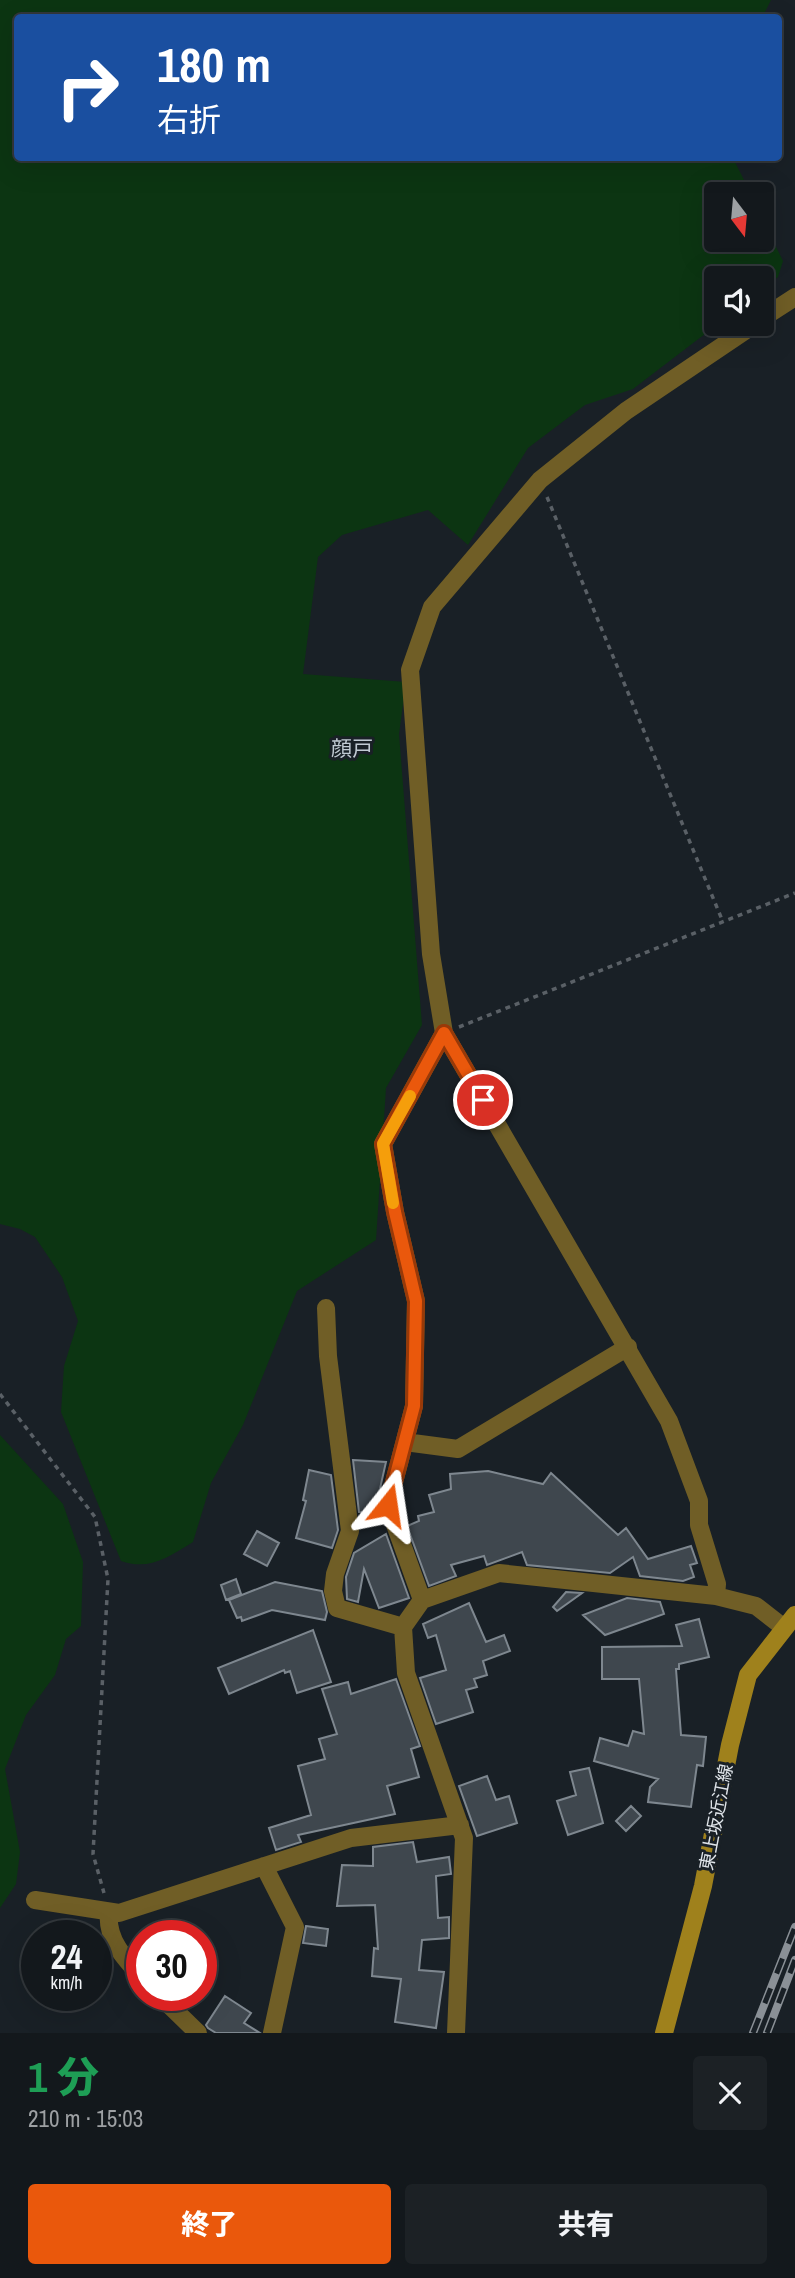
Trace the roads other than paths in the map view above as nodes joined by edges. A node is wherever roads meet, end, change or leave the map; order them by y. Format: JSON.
{"nodes":[{"id":1,"x":795,"y":296,"type":"edge"},
{"id":2,"x":774,"y":310,"type":"edge"},
{"id":3,"x":737,"y":336,"type":"edge"},
{"id":4,"x":444,"y":1033,"type":"junction"},
{"id":5,"x":326,"y":1308,"type":"dead end"},
{"id":6,"x":628,"y":1347,"type":"junction"},
{"id":7,"x":405,"y":1442,"type":"junction"},
{"id":8,"x":716,"y":1595,"type":"junction"},
{"id":9,"x":422,"y":1600,"type":"junction"},
{"id":10,"x":789,"y":1621,"type":"edge"},
{"id":11,"x":403,"y":1627,"type":"junction"},
{"id":12,"x":460,"y":1825,"type":"junction"},
{"id":13,"x":264,"y":1866,"type":"junction"},
{"id":14,"x":35,"y":1900,"type":"dead end"},
{"id":15,"x":109,"y":1912,"type":"junction"},
{"id":16,"x":126,"y":1960,"type":"edge"},
{"id":17,"x":175,"y":2011,"type":"edge"},
{"id":18,"x":198,"y":2033,"type":"edge"},
{"id":19,"x":272,"y":2033,"type":"edge"},
{"id":20,"x":456,"y":2033,"type":"edge"},
{"id":21,"x":664,"y":2033,"type":"edge"}],
"edges":[{"from":1,"to":2,"type":"street"},
{"from":3,"to":4,"type":"street"},
{"from":4,"to":6,"type":"street"},
{"from":4,"to":7,"type":"street"},
{"from":5,"to":11,"type":"street"},
{"from":6,"to":7,"type":"street"},
{"from":6,"to":8,"type":"street"},
{"from":7,"to":9,"type":"street"},
{"from":8,"to":9,"type":"street"},
{"from":8,"to":10,"type":"street"},
{"from":9,"to":11,"type":"street"},
{"from":10,"to":21,"type":"main road","name":"東上坂近江線"},
{"from":11,"to":12,"type":"street"},
{"from":12,"to":13,"type":"street"},
{"from":12,"to":20,"type":"street"},
{"from":13,"to":15,"type":"street"},
{"from":13,"to":19,"type":"street"},
{"from":14,"to":15,"type":"street"},
{"from":15,"to":16,"type":"street"},
{"from":17,"to":18,"type":"street"}]}
